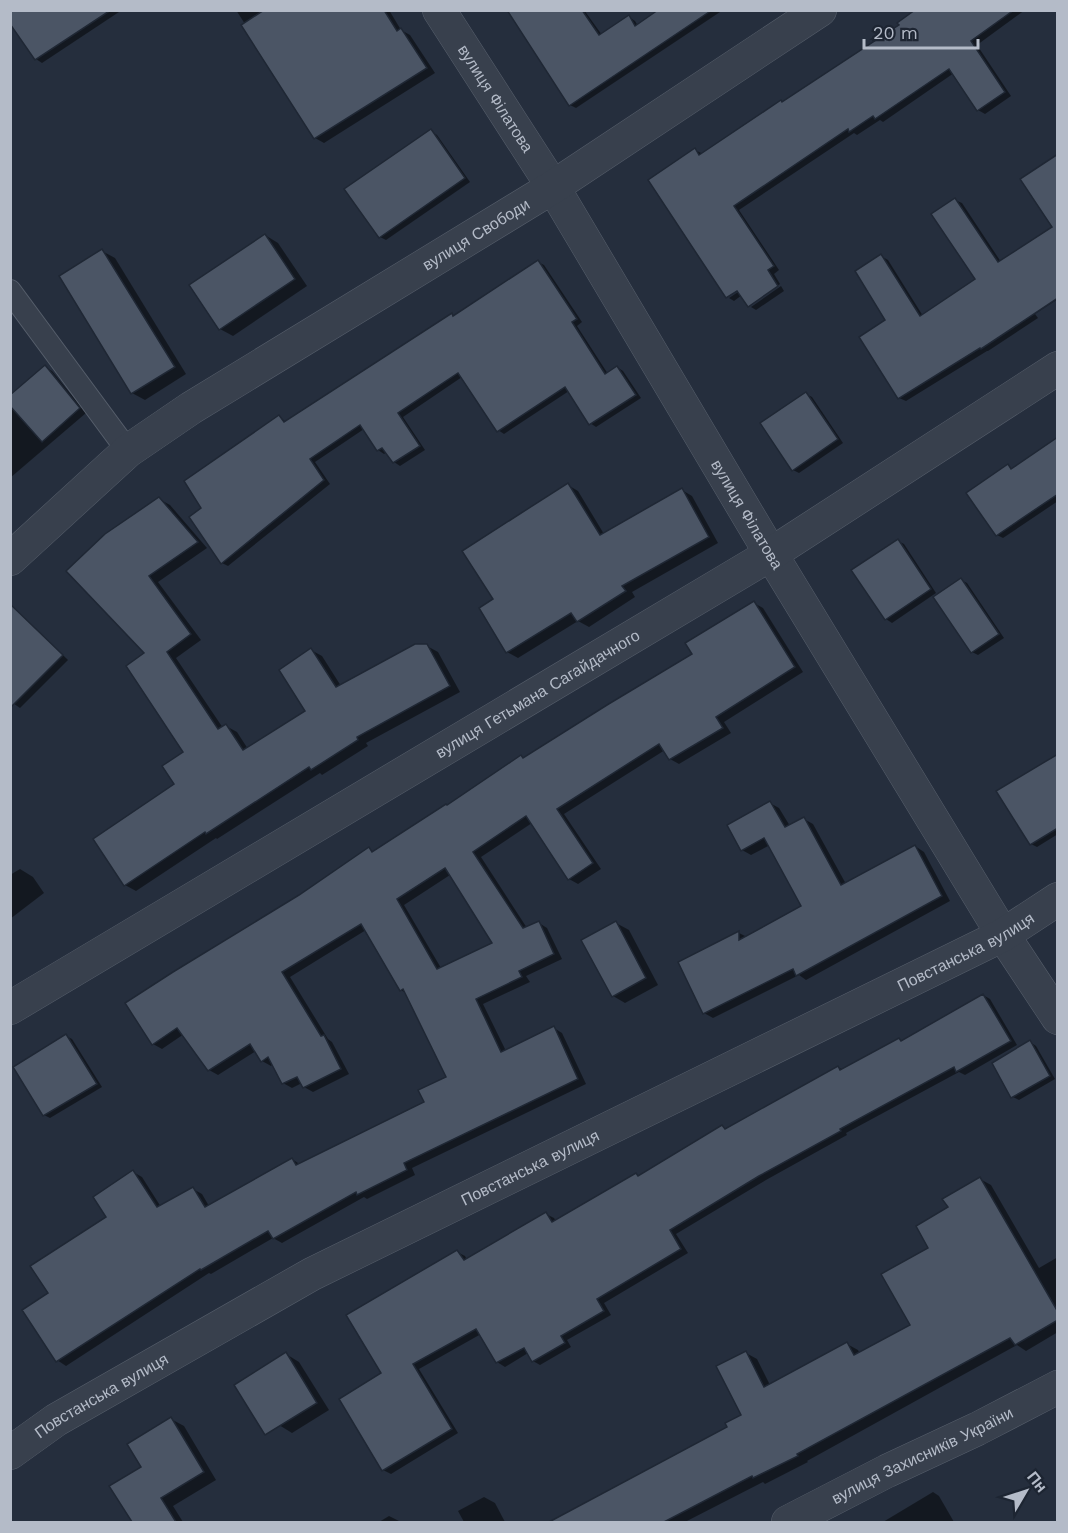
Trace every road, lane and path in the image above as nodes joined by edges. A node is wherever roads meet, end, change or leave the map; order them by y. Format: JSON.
{"nodes":[{"id":1,"x":439,"y":10,"type":"edge"},
{"id":2,"x":820,"y":10,"type":"edge"},
{"id":3,"x":553,"y":188,"type":"junction"},
{"id":4,"x":10,"y":291,"type":"edge"},
{"id":5,"x":1058,"y":368,"type":"edge"},
{"id":6,"x":128,"y":451,"type":"junction"},
{"id":7,"x":771,"y":555,"type":"junction"},
{"id":8,"x":10,"y":559,"type":"edge"},
{"id":9,"x":1058,"y":899,"type":"edge"},
{"id":10,"x":1003,"y":935,"type":"junction"},
{"id":11,"x":10,"y":1008,"type":"edge"},
{"id":12,"x":1058,"y":1018,"type":"edge"},
{"id":13,"x":1058,"y":1387,"type":"edge"},
{"id":14,"x":10,"y":1453,"type":"edge"},
{"id":15,"x":788,"y":1522,"type":"edge"}],
"edges":[{"from":1,"to":3,"type":"street","name":"вулиця Філатова"},
{"from":2,"to":3,"type":"street","name":"вулиця Свободи"},
{"from":3,"to":6,"type":"street","name":"вулиця Свободи"},
{"from":3,"to":7,"type":"street","name":"вулиця Філатова"},
{"from":4,"to":6,"type":"lane"},
{"from":5,"to":7,"type":"street","name":"вулиця Гетьмана Сагайдачного"},
{"from":6,"to":8,"type":"street","name":"вулиця Свободи"},
{"from":7,"to":10,"type":"street","name":"вулиця Філатова"},
{"from":7,"to":11,"type":"street","name":"вулиця Гетьмана Сагайдачного"},
{"from":9,"to":10,"type":"street","name":"Повстанська вулиця"},
{"from":10,"to":12,"type":"street","name":"вулиця Філатова"},
{"from":10,"to":14,"type":"street","name":"Повстанська вулиця"},
{"from":13,"to":15,"type":"street","name":"вулиця Захисників України"}]}
